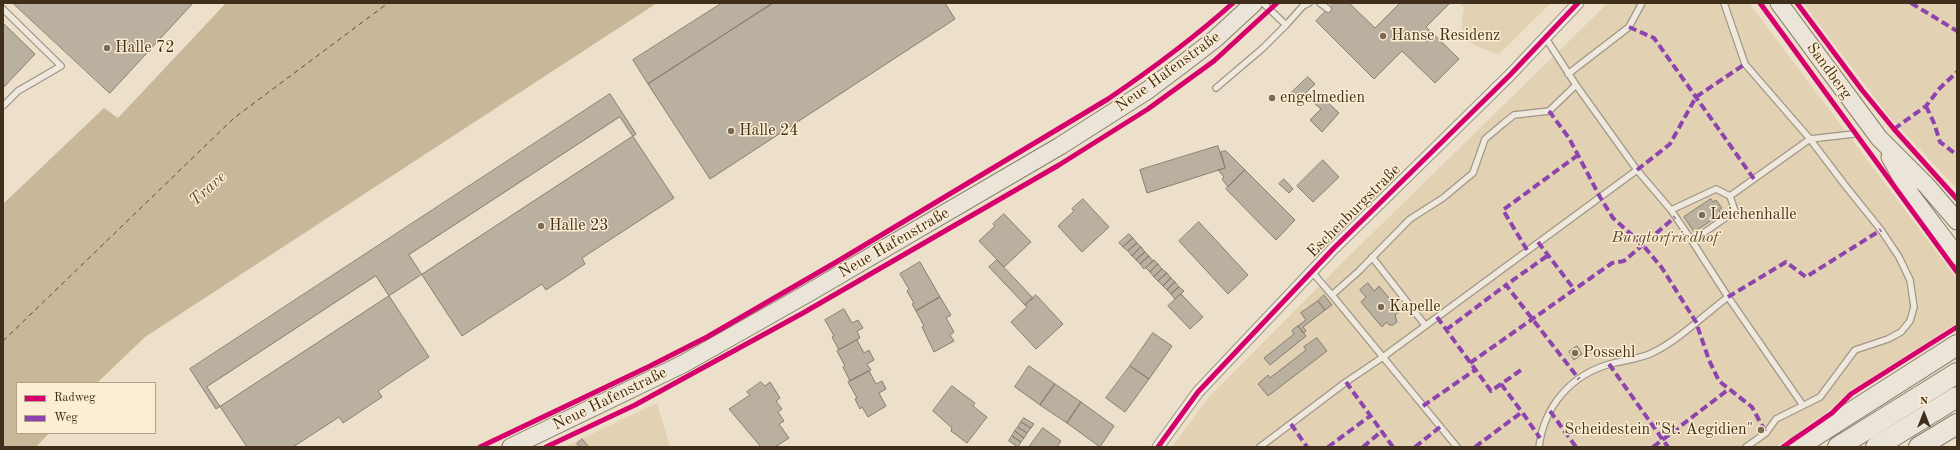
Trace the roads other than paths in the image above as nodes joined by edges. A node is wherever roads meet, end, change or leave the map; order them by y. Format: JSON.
{"nodes":[{"id":1,"x":1254,"y":3,"type":"edge"},
{"id":2,"x":1263,"y":3,"type":"edge"},
{"id":3,"x":1309,"y":3,"type":"edge"},
{"id":4,"x":1320,"y":3,"type":"edge"},
{"id":5,"x":1578,"y":3,"type":"edge"},
{"id":6,"x":1642,"y":3,"type":"edge"},
{"id":7,"x":1724,"y":3,"type":"edge"},
{"id":8,"x":1779,"y":3,"type":"edge"},
{"id":9,"x":3,"y":9,"type":"edge"},
{"id":10,"x":1328,"y":9,"type":"dead end"},
{"id":11,"x":1286,"y":25,"type":"junction"},
{"id":12,"x":1545,"y":37,"type":"junction"},
{"id":13,"x":1568,"y":74,"type":"junction"},
{"id":14,"x":1576,"y":85,"type":"junction"},
{"id":15,"x":1216,"y":88,"type":"dead end"},
{"id":16,"x":3,"y":106,"type":"edge"},
{"id":17,"x":1854,"y":134,"type":"dead end"},
{"id":18,"x":1879,"y":138,"type":"junction"},
{"id":19,"x":1810,"y":139,"type":"junction"},
{"id":20,"x":1637,"y":170,"type":"junction"},
{"id":21,"x":1730,"y":196,"type":"junction"},
{"id":22,"x":1671,"y":210,"type":"junction"},
{"id":23,"x":1957,"y":220,"type":"edge"},
{"id":24,"x":1692,"y":241,"type":"junction"},
{"id":25,"x":1957,"y":256,"type":"edge"},
{"id":26,"x":1372,"y":257,"type":"junction"},
{"id":27,"x":1312,"y":272,"type":"junction"},
{"id":28,"x":1332,"y":295,"type":"junction"},
{"id":29,"x":1728,"y":297,"type":"junction"},
{"id":30,"x":1425,"y":325,"type":"junction"},
{"id":31,"x":1957,"y":345,"type":"edge"},
{"id":32,"x":1383,"y":357,"type":"junction"},
{"id":33,"x":1957,"y":373,"type":"edge"},
{"id":34,"x":1957,"y":397,"type":"edge"},
{"id":35,"x":1802,"y":404,"type":"junction"},
{"id":36,"x":1957,"y":424,"type":"edge"},
{"id":37,"x":511,"y":447,"type":"edge"},
{"id":38,"x":1158,"y":447,"type":"edge"},
{"id":39,"x":1260,"y":447,"type":"edge"},
{"id":40,"x":1457,"y":447,"type":"edge"},
{"id":41,"x":1539,"y":447,"type":"edge"},
{"id":42,"x":1746,"y":447,"type":"edge"},
{"id":43,"x":1797,"y":447,"type":"edge"},
{"id":44,"x":1838,"y":447,"type":"edge"},
{"id":45,"x":1876,"y":447,"type":"edge"},
{"id":46,"x":1919,"y":447,"type":"edge"}],
"edges":[{"from":1,"to":37,"type":"main road","name":"Neue Hafenstraße"},
{"from":2,"to":11,"type":"lane"},
{"from":3,"to":11,"type":"lane"},
{"from":4,"to":10,"type":"lane"},
{"from":5,"to":12,"type":"street","name":"Eschenburgstraße"},
{"from":6,"to":13,"type":"lane"},
{"from":7,"to":19,"type":"lane"},
{"from":8,"to":18,"type":"main road","name":"Sandberg"},
{"from":9,"to":16,"type":"lane"},
{"from":11,"to":15,"type":"lane"},
{"from":12,"to":13,"type":"lane"},
{"from":12,"to":27,"type":"street","name":"Eschenburgstraße"},
{"from":13,"to":14,"type":"lane"},
{"from":14,"to":20,"type":"lane"},
{"from":14,"to":26,"type":"lane"},
{"from":17,"to":19,"type":"lane"},
{"from":18,"to":23,"type":"main road","name":"Sandberg"},
{"from":18,"to":25,"type":"main road","name":"Sandberg"},
{"from":19,"to":21,"type":"lane"},
{"from":19,"to":35,"type":"lane"},
{"from":20,"to":22,"type":"lane"},
{"from":20,"to":30,"type":"lane"},
{"from":21,"to":22,"type":"lane"},
{"from":21,"to":24,"type":"lane"},
{"from":22,"to":24,"type":"lane"},
{"from":24,"to":29,"type":"lane"},
{"from":26,"to":28,"type":"lane"},
{"from":26,"to":30,"type":"lane"},
{"from":27,"to":28,"type":"lane"},
{"from":27,"to":38,"type":"street","name":"Eschenburgstraße"},
{"from":28,"to":32,"type":"lane"},
{"from":29,"to":35,"type":"lane"},
{"from":29,"to":41,"type":"lane"},
{"from":30,"to":32,"type":"lane"},
{"from":31,"to":43,"type":"highway"},
{"from":32,"to":39,"type":"lane"},
{"from":32,"to":40,"type":"lane"},
{"from":33,"to":44,"type":"highway"},
{"from":34,"to":45,"type":"highway"},
{"from":35,"to":42,"type":"lane"},
{"from":36,"to":46,"type":"highway"}]}
